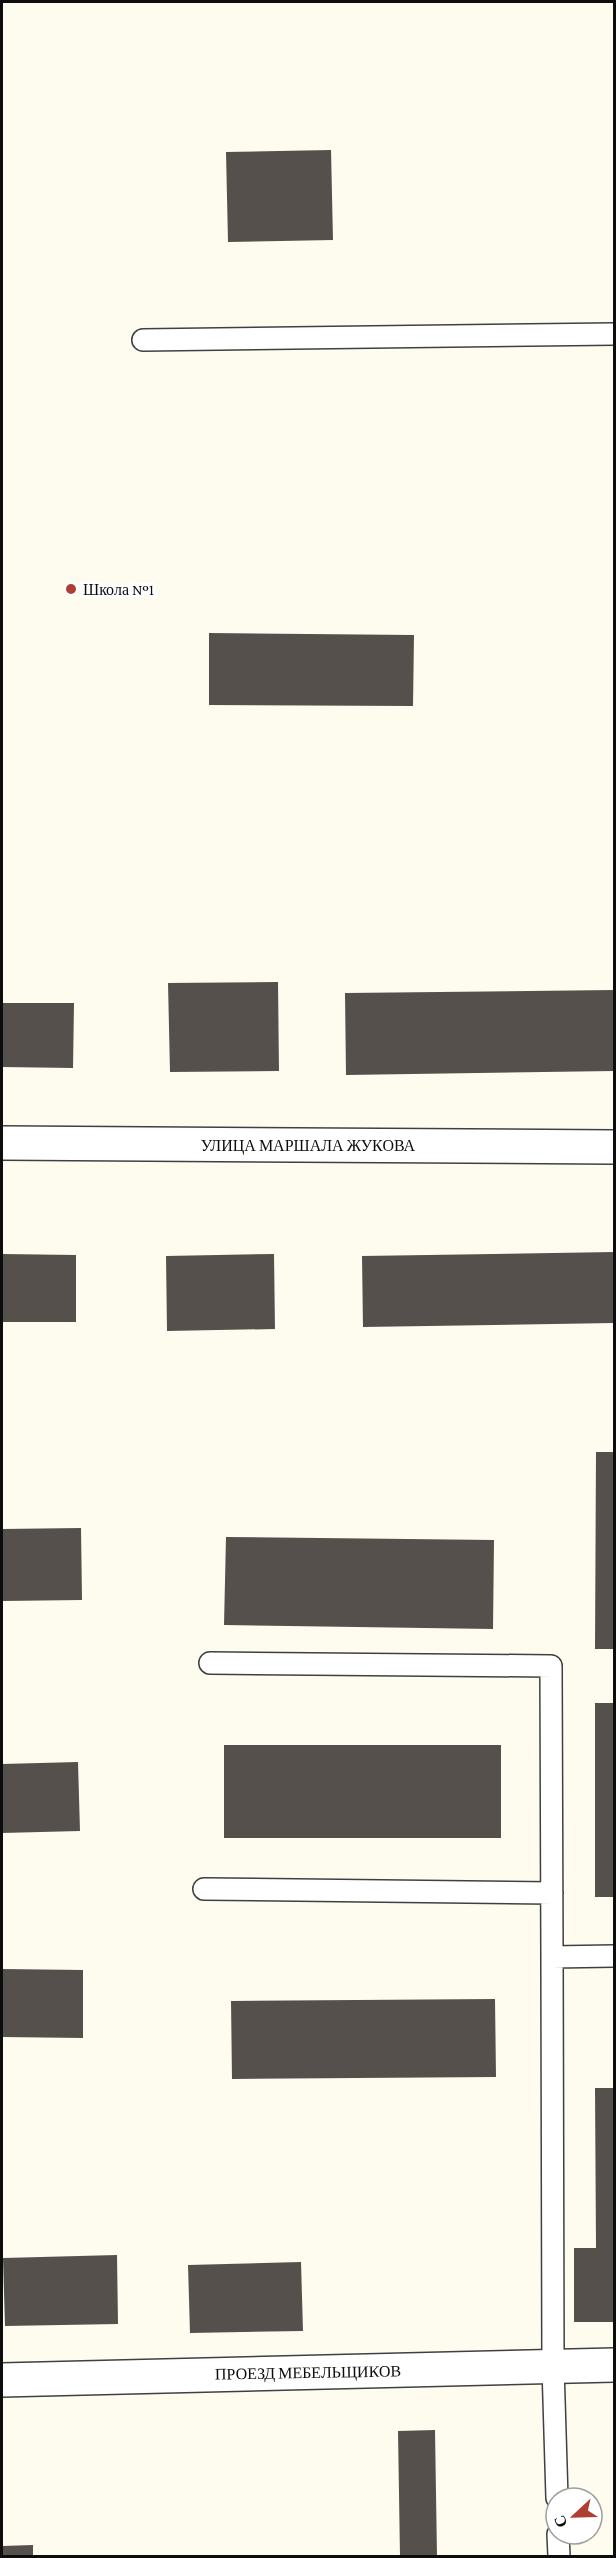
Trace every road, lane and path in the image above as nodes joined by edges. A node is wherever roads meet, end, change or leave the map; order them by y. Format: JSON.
{"nodes":[{"id":1,"x":615,"y":334,"type":"edge"},
{"id":2,"x":143,"y":340,"type":"dead end"},
{"id":3,"x":2,"y":1143,"type":"edge"},
{"id":4,"x":615,"y":1147,"type":"edge"},
{"id":5,"x":210,"y":1663,"type":"dead end"},
{"id":6,"x":204,"y":1889,"type":"dead end"},
{"id":7,"x":552,"y":1893,"type":"junction"},
{"id":8,"x":615,"y":1956,"type":"edge"},
{"id":9,"x":552,"y":1957,"type":"junction"},
{"id":10,"x":615,"y":2365,"type":"edge"},
{"id":11,"x":553,"y":2367,"type":"junction"},
{"id":12,"x":2,"y":2380,"type":"edge"},
{"id":13,"x":557,"y":2486,"type":"edge"}],
"edges":[{"from":1,"to":2,"type":"lane"},
{"from":3,"to":4,"type":"street","name":"УЛИЦА МАРШАЛА ЖУКОВА"},
{"from":5,"to":7,"type":"lane"},
{"from":6,"to":7,"type":"lane"},
{"from":7,"to":9,"type":"lane"},
{"from":8,"to":9,"type":"lane"},
{"from":9,"to":11,"type":"lane"},
{"from":10,"to":11,"type":"street","name":"ПРОЕЗД МЕБЕЛЬЩИКОВ"},
{"from":11,"to":12,"type":"street","name":"ПРОЕЗД МЕБЕЛЬЩИКОВ"},
{"from":11,"to":13,"type":"lane"}]}
